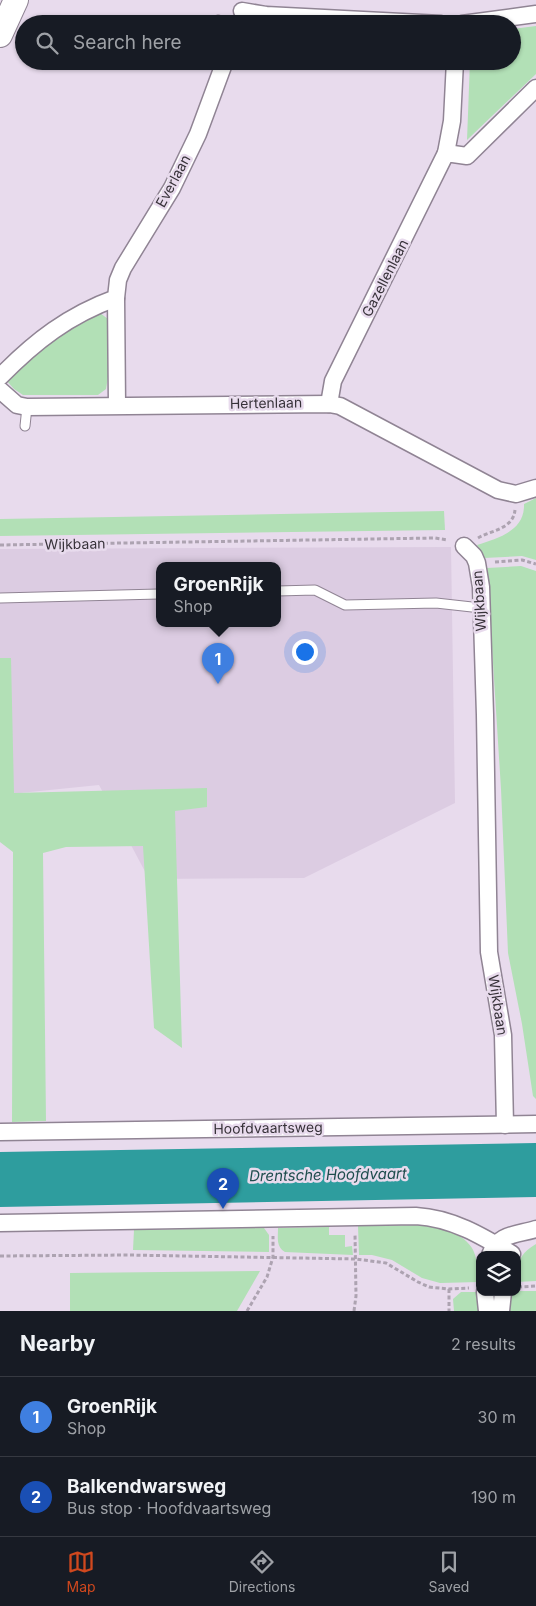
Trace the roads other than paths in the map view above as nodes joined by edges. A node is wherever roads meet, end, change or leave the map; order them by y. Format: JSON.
{"nodes":[{"id":1,"x":16,"y":0,"type":"edge"},
{"id":2,"x":241,"y":12,"type":"edge"},
{"id":3,"x":536,"y":14,"type":"edge"},
{"id":4,"x":276,"y":15,"type":"edge"},
{"id":5,"x":521,"y":16,"type":"edge"},
{"id":6,"x":0,"y":34,"type":"edge"},
{"id":7,"x":222,"y":70,"type":"edge"},
{"id":8,"x":454,"y":70,"type":"edge"},
{"id":9,"x":536,"y":88,"type":"edge"},
{"id":10,"x":446,"y":154,"type":"junction"},
{"id":11,"x":116,"y":298,"type":"junction"},
{"id":12,"x":0,"y":376,"type":"edge"},
{"id":13,"x":0,"y":390,"type":"edge"},
{"id":14,"x":329,"y":404,"type":"junction"},
{"id":15,"x":117,"y":405,"type":"junction"},
{"id":16,"x":27,"y":407,"type":"junction"},
{"id":17,"x":25,"y":426,"type":"dead end"},
{"id":18,"x":536,"y":488,"type":"edge"},
{"id":19,"x":464,"y":546,"type":"road end"},
{"id":20,"x":281,"y":591,"type":"edge"},
{"id":21,"x":156,"y":594,"type":"edge"},
{"id":22,"x":0,"y":598,"type":"edge"},
{"id":23,"x":481,"y":608,"type":"junction"},
{"id":24,"x":536,"y":1124,"type":"edge"},
{"id":25,"x":506,"y":1125,"type":"junction"},
{"id":26,"x":0,"y":1132,"type":"edge"},
{"id":27,"x":0,"y":1223,"type":"edge"},
{"id":28,"x":532,"y":1230,"type":"edge"},
{"id":29,"x":493,"y":1249,"type":"edge"},
{"id":30,"x":515,"y":1251,"type":"edge"},
{"id":31,"x":482,"y":1296,"type":"edge"},
{"id":32,"x":503,"y":1296,"type":"edge"},
{"id":33,"x":487,"y":1311,"type":"edge"},
{"id":34,"x":501,"y":1311,"type":"edge"}],
"edges":[{"from":1,"to":6,"type":"street"},
{"from":2,"to":4,"type":"street"},
{"from":3,"to":5,"type":"street"},
{"from":7,"to":11,"type":"street","name":"Everlaan"},
{"from":8,"to":10,"type":"street","name":"Gazellenlaan"},
{"from":9,"to":10,"type":"street"},
{"from":10,"to":14,"type":"street","name":"Gazellenlaan"},
{"from":11,"to":12,"type":"street"},
{"from":11,"to":15,"type":"street","name":"Everlaan"},
{"from":13,"to":16,"type":"street"},
{"from":14,"to":15,"type":"street","name":"Hertenlaan"},
{"from":14,"to":18,"type":"street","name":"Hertenlaan"},
{"from":15,"to":16,"type":"street","name":"Hertenlaan"},
{"from":16,"to":17,"type":"lane"},
{"from":19,"to":23,"type":"street","name":"Wijkbaan"},
{"from":20,"to":23,"type":"lane"},
{"from":21,"to":22,"type":"lane"},
{"from":23,"to":25,"type":"street","name":"Wijkbaan"},
{"from":24,"to":25,"type":"street","name":"Hoofdvaartsweg"},
{"from":25,"to":26,"type":"street","name":"Hoofdvaartsweg"},
{"from":27,"to":29,"type":"street"},
{"from":28,"to":29,"type":"street"},
{"from":28,"to":30,"type":"street"},
{"from":31,"to":33,"type":"street"},
{"from":32,"to":34,"type":"street"}]}
